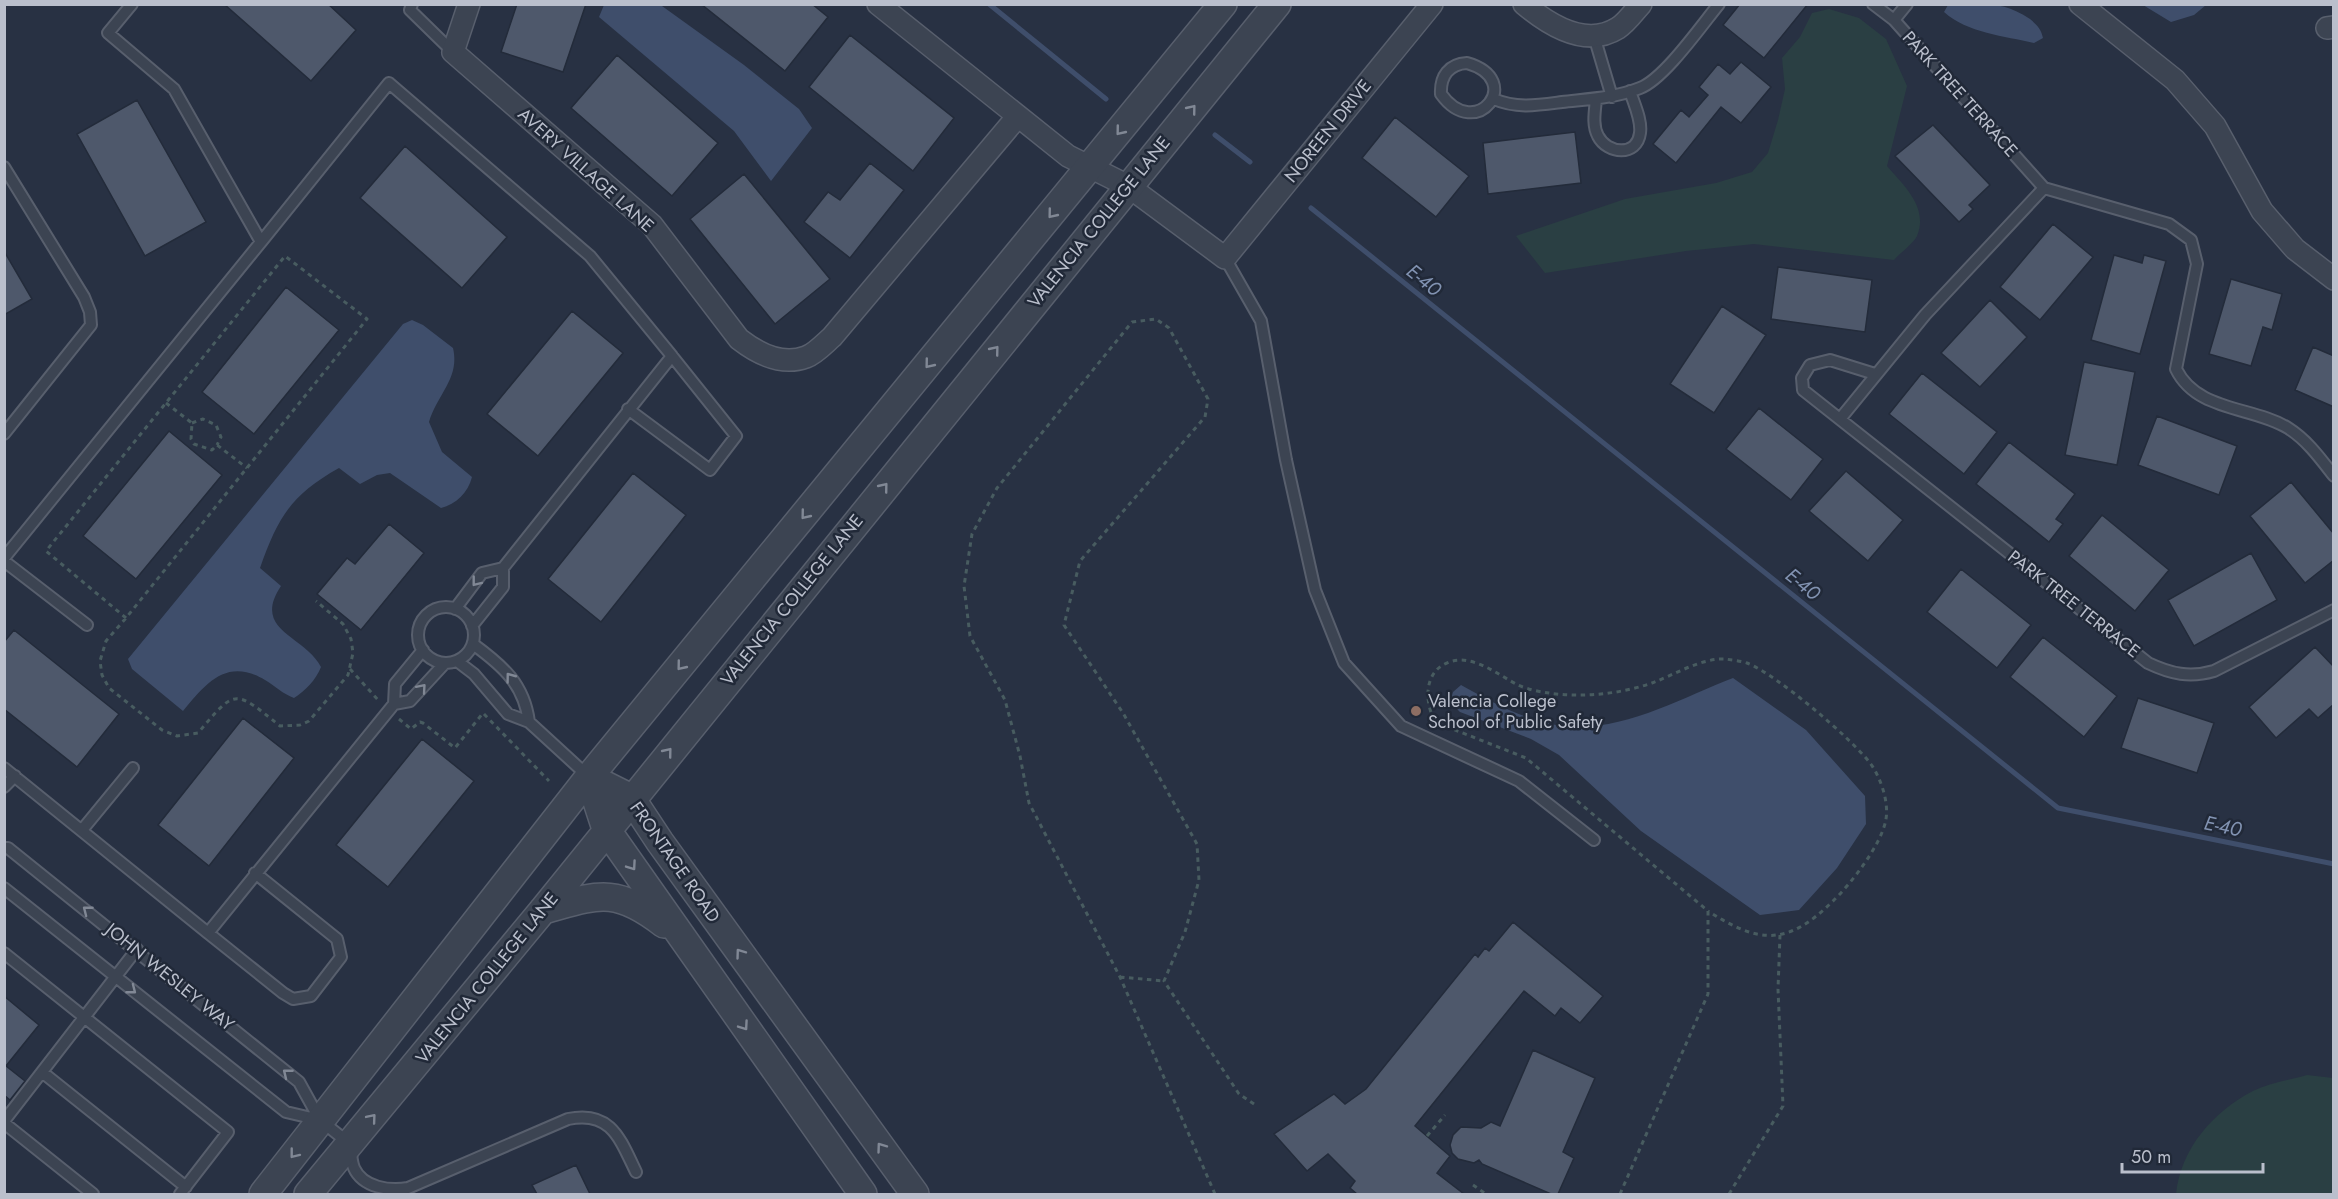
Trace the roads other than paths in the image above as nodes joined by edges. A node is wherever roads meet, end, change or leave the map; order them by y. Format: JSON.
{"nodes":[{"id":1,"x":132,"y":4,"type":"edge"},
{"id":2,"x":412,"y":4,"type":"edge"},
{"id":3,"x":469,"y":4,"type":"edge"},
{"id":4,"x":878,"y":4,"type":"edge"},
{"id":5,"x":1223,"y":4,"type":"edge"},
{"id":6,"x":1277,"y":4,"type":"edge"},
{"id":7,"x":1432,"y":4,"type":"edge"},
{"id":8,"x":1524,"y":4,"type":"edge"},
{"id":9,"x":1641,"y":4,"type":"edge"},
{"id":10,"x":1719,"y":4,"type":"edge"},
{"id":11,"x":1873,"y":4,"type":"edge"},
{"id":12,"x":1907,"y":4,"type":"edge"},
{"id":13,"x":2079,"y":4,"type":"edge"},
{"id":14,"x":1894,"y":20,"type":"junction"},
{"id":15,"x":1594,"y":36,"type":"junction"},
{"id":16,"x":453,"y":52,"type":"junction"},
{"id":17,"x":1630,"y":91,"type":"junction"},
{"id":18,"x":1612,"y":97,"type":"junction"},
{"id":19,"x":1494,"y":99,"type":"junction"},
{"id":20,"x":1596,"y":99,"type":"junction"},
{"id":21,"x":1018,"y":116,"type":"junction"},
{"id":22,"x":4,"y":167,"type":"edge"},
{"id":23,"x":1090,"y":169,"type":"junction"},
{"id":24,"x":1128,"y":186,"type":"junction"},
{"id":25,"x":2044,"y":188,"type":"junction"},
{"id":26,"x":261,"y":242,"type":"junction"},
{"id":27,"x":1225,"y":258,"type":"junction"},
{"id":28,"x":2334,"y":279,"type":"edge"},
{"id":29,"x":672,"y":356,"type":"junction"},
{"id":30,"x":1875,"y":374,"type":"junction"},
{"id":31,"x":628,"y":409,"type":"junction"},
{"id":32,"x":1840,"y":419,"type":"junction"},
{"id":33,"x":4,"y":434,"type":"edge"},
{"id":34,"x":2334,"y":476,"type":"edge"},
{"id":35,"x":4,"y":559,"type":"edge"},
{"id":36,"x":503,"y":568,"type":"junction"},
{"id":37,"x":455,"y":609,"type":"junction"},
{"id":38,"x":2334,"y":610,"type":"edge"},
{"id":39,"x":87,"y":626,"type":"dead end"},
{"id":40,"x":472,"y":626,"type":"junction"},
{"id":41,"x":473,"y":644,"type":"junction"},
{"id":42,"x":423,"y":650,"type":"junction"},
{"id":43,"x":457,"y":661,"type":"junction"},
{"id":44,"x":445,"y":663,"type":"junction"},
{"id":45,"x":394,"y":704,"type":"junction"},
{"id":46,"x":529,"y":722,"type":"junction"},
{"id":47,"x":4,"y":768,"type":"edge"},
{"id":48,"x":133,"y":768,"type":"dead end"},
{"id":49,"x":15,"y":776,"type":"junction"},
{"id":50,"x":590,"y":777,"type":"junction"},
{"id":51,"x":4,"y":787,"type":"edge"},
{"id":52,"x":631,"y":798,"type":"junction"},
{"id":53,"x":606,"y":829,"type":"junction"},
{"id":54,"x":82,"y":830,"type":"junction"},
{"id":55,"x":1594,"y":840,"type":"dead end"},
{"id":56,"x":4,"y":848,"type":"edge"},
{"id":57,"x":255,"y":873,"type":"junction"},
{"id":58,"x":4,"y":888,"type":"edge"},
{"id":59,"x":543,"y":910,"type":"junction"},
{"id":60,"x":208,"y":933,"type":"junction"},
{"id":61,"x":683,"y":939,"type":"junction"},
{"id":62,"x":137,"y":949,"type":"junction"},
{"id":63,"x":4,"y":954,"type":"edge"},
{"id":64,"x":115,"y":976,"type":"junction"},
{"id":65,"x":84,"y":1016,"type":"junction"},
{"id":66,"x":42,"y":1072,"type":"junction"},
{"id":67,"x":320,"y":1120,"type":"junction"},
{"id":68,"x":4,"y":1122,"type":"edge"},
{"id":69,"x":350,"y":1144,"type":"junction"},
{"id":70,"x":636,"y":1172,"type":"dead end"},
{"id":71,"x":183,"y":1191,"type":"edge"},
{"id":72,"x":93,"y":1194,"type":"edge"},
{"id":73,"x":263,"y":1194,"type":"edge"},
{"id":74,"x":308,"y":1194,"type":"edge"},
{"id":75,"x":863,"y":1194,"type":"edge"},
{"id":76,"x":915,"y":1194,"type":"edge"}],
"edges":[{"from":1,"to":26,"type":"lane"},
{"from":2,"to":16,"type":"lane"},
{"from":3,"to":16,"type":"street"},
{"from":4,"to":21,"type":"street"},
{"from":5,"to":23,"type":"street","one_way":true},
{"from":24,"to":6,"type":"street","name":"VALENCIA COLLEGE LANE","one_way":true},
{"from":7,"to":27,"type":"street","name":"NOREEN DRIVE"},
{"from":8,"to":15,"type":"street"},
{"from":9,"to":15,"type":"street"},
{"from":10,"to":17,"type":"lane"},
{"from":11,"to":14,"type":"lane","name":"PARK TREE TERRACE"},
{"from":12,"to":14,"type":"lane"},
{"from":13,"to":28,"type":"street"},
{"from":14,"to":25,"type":"lane","name":"PARK TREE TERRACE"},
{"from":15,"to":18,"type":"lane"},
{"from":16,"to":21,"type":"street","name":"AVERY VILLAGE LANE"},
{"from":17,"to":18,"type":"lane"},
{"from":17,"to":20,"type":"lane"},
{"from":18,"to":20,"type":"lane"},
{"from":19,"to":19,"type":"lane"},
{"from":19,"to":20,"type":"lane"},
{"from":21,"to":23,"type":"street"},
{"from":22,"to":33,"type":"lane"},
{"from":23,"to":24,"type":"street"},
{"from":23,"to":50,"type":"street","one_way":true},
{"from":24,"to":27,"type":"street"},
{"from":52,"to":24,"type":"street","name":"VALENCIA COLLEGE LANE","one_way":true},
{"from":25,"to":30,"type":"lane"},
{"from":25,"to":34,"type":"lane"},
{"from":26,"to":29,"type":"lane"},
{"from":26,"to":35,"type":"lane"},
{"from":27,"to":55,"type":"lane"},
{"from":29,"to":31,"type":"lane"},
{"from":29,"to":31,"type":"lane"},
{"from":30,"to":32,"type":"lane"},
{"from":30,"to":32,"type":"lane","name":"PARK TREE TERRACE"},
{"from":31,"to":36,"type":"lane"},
{"from":32,"to":38,"type":"lane","name":"PARK TREE TERRACE"},
{"from":35,"to":39,"type":"lane"},
{"from":36,"to":37,"type":"lane","one_way":true},
{"from":36,"to":40,"type":"lane"},
{"from":37,"to":40,"type":"lane"},
{"from":37,"to":42,"type":"lane"},
{"from":40,"to":41,"type":"lane"},
{"from":41,"to":43,"type":"lane"},
{"from":46,"to":41,"type":"lane","one_way":true},
{"from":42,"to":44,"type":"lane"},
{"from":42,"to":45,"type":"lane"},
{"from":43,"to":44,"type":"lane"},
{"from":43,"to":46,"type":"lane"},
{"from":45,"to":44,"type":"lane","one_way":true},
{"from":45,"to":57,"type":"lane"},
{"from":46,"to":50,"type":"lane"},
{"from":47,"to":49,"type":"lane"},
{"from":48,"to":54,"type":"lane"},
{"from":49,"to":51,"type":"lane"},
{"from":49,"to":54,"type":"lane"},
{"from":50,"to":52,"type":"street","name":"FRONTAGE ROAD"},
{"from":50,"to":53,"type":"street","name":"FRONTAGE ROAD"},
{"from":50,"to":67,"type":"street"},
{"from":52,"to":53,"type":"street","name":"VALENCIA COLLEGE LANE"},
{"from":76,"to":52,"type":"street","name":"FRONTAGE ROAD","one_way":true},
{"from":53,"to":59,"type":"street","name":"VALENCIA COLLEGE LANE"},
{"from":53,"to":61,"type":"street","name":"FRONTAGE ROAD","one_way":true},
{"from":54,"to":60,"type":"lane"},
{"from":62,"to":56,"type":"lane","name":"JOHN WESLEY WAY","one_way":true},
{"from":57,"to":60,"type":"lane"},
{"from":57,"to":60,"type":"lane"},
{"from":58,"to":64,"type":"lane","name":"JOHN WESLEY WAY"},
{"from":59,"to":61,"type":"street"},
{"from":69,"to":59,"type":"street","name":"VALENCIA COLLEGE LANE","one_way":true},
{"from":61,"to":75,"type":"street","name":"FRONTAGE ROAD","one_way":true},
{"from":62,"to":64,"type":"lane"},
{"from":67,"to":62,"type":"lane","name":"JOHN WESLEY WAY","one_way":true},
{"from":63,"to":65,"type":"lane"},
{"from":64,"to":65,"type":"lane"},
{"from":64,"to":67,"type":"lane","name":"JOHN WESLEY WAY","one_way":true},
{"from":65,"to":66,"type":"lane"},
{"from":65,"to":71,"type":"lane"},
{"from":66,"to":68,"type":"lane"},
{"from":66,"to":71,"type":"lane"},
{"from":67,"to":69,"type":"lane","name":"JOHN WESLEY WAY"},
{"from":67,"to":73,"type":"street","one_way":true},
{"from":68,"to":72,"type":"lane"},
{"from":69,"to":70,"type":"lane"},
{"from":69,"to":74,"type":"street","name":"VALENCIA COLLEGE LANE"}]}
